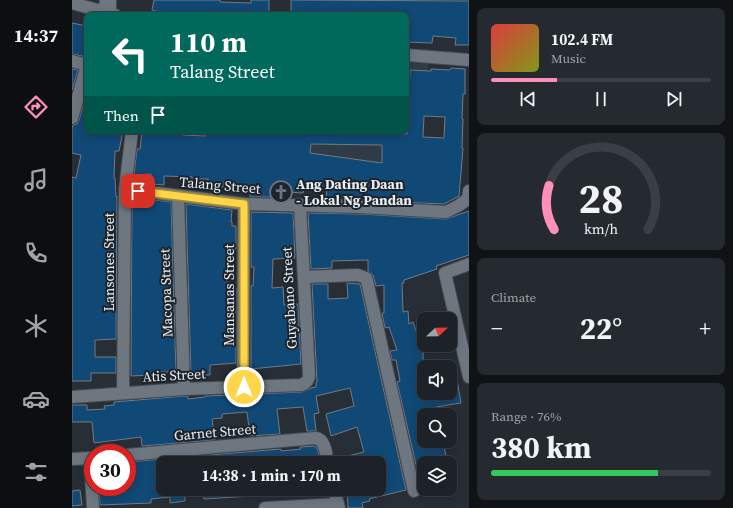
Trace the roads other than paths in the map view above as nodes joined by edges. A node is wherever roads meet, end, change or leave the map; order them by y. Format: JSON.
{"nodes":[{"id":1,"x":110,"y":0,"type":"edge"},
{"id":2,"x":81,"y":3,"type":"edge"},
{"id":3,"x":107,"y":10,"type":"edge"},
{"id":4,"x":409,"y":55,"type":"edge"},
{"id":5,"x":469,"y":60,"type":"edge"},
{"id":6,"x":72,"y":61,"type":"edge"},
{"id":7,"x":84,"y":64,"type":"edge"},
{"id":8,"x":84,"y":76,"type":"edge"},
{"id":9,"x":72,"y":118,"type":"edge"},
{"id":10,"x":132,"y":134,"type":"edge"},
{"id":11,"x":125,"y":189,"type":"junction"},
{"id":12,"x":469,"y":190,"type":"edge"},
{"id":13,"x":178,"y":196,"type":"junction"},
{"id":14,"x":244,"y":204,"type":"junction"},
{"id":15,"x":300,"y":205,"type":"junction"},
{"id":16,"x":469,"y":264,"type":"edge"},
{"id":17,"x":304,"y":277,"type":"junction"},
{"id":18,"x":469,"y":377,"type":"edge"},
{"id":19,"x":302,"y":385,"type":"joint"},
{"id":20,"x":244,"y":387,"type":"junction"},
{"id":21,"x":184,"y":389,"type":"junction"},
{"id":22,"x":123,"y":393,"type":"junction"},
{"id":23,"x":72,"y":397,"type":"edge"},
{"id":24,"x":136,"y":454,"type":"edge"},
{"id":25,"x":326,"y":456,"type":"edge"},
{"id":26,"x":84,"y":458,"type":"edge"},
{"id":27,"x":72,"y":459,"type":"edge"},
{"id":28,"x":414,"y":491,"type":"dead end"},
{"id":29,"x":93,"y":496,"type":"edge"},
{"id":30,"x":336,"y":496,"type":"edge"},
{"id":31,"x":338,"y":506,"type":"edge"},
{"id":32,"x":93,"y":508,"type":"edge"},
{"id":33,"x":265,"y":508,"type":"edge"}],
"edges":[{"from":1,"to":3,"type":"street"},
{"from":2,"to":3,"type":"street"},
{"from":4,"to":5,"type":"street"},
{"from":6,"to":7,"type":"street"},
{"from":8,"to":9,"type":"street"},
{"from":10,"to":11,"type":"street","name":"Lansones Street"},
{"from":11,"to":13,"type":"street","name":"Talang Street"},
{"from":11,"to":22,"type":"street","name":"Lansones Street"},
{"from":12,"to":15,"type":"street","name":"Talang Street"},
{"from":13,"to":14,"type":"street","name":"Talang Street"},
{"from":13,"to":21,"type":"street","name":"Macopa Street"},
{"from":14,"to":15,"type":"street","name":"Talang Street"},
{"from":14,"to":20,"type":"street","name":"Mansanas Street"},
{"from":15,"to":17,"type":"street","name":"Guyabano Street"},
{"from":16,"to":18,"type":"street"},
{"from":17,"to":19,"type":"street","name":"Guyabano Street"},
{"from":17,"to":28,"type":"street"},
{"from":19,"to":20,"type":"street","name":"Atis Street"},
{"from":20,"to":21,"type":"street","name":"Atis Street"},
{"from":21,"to":22,"type":"street","name":"Atis Street"},
{"from":22,"to":23,"type":"street","name":"Atis Street"},
{"from":24,"to":25,"type":"street","name":"Garnet Street"},
{"from":26,"to":27,"type":"street"},
{"from":29,"to":32,"type":"street"},
{"from":30,"to":31,"type":"street"},
{"from":31,"to":33,"type":"street"}]}
